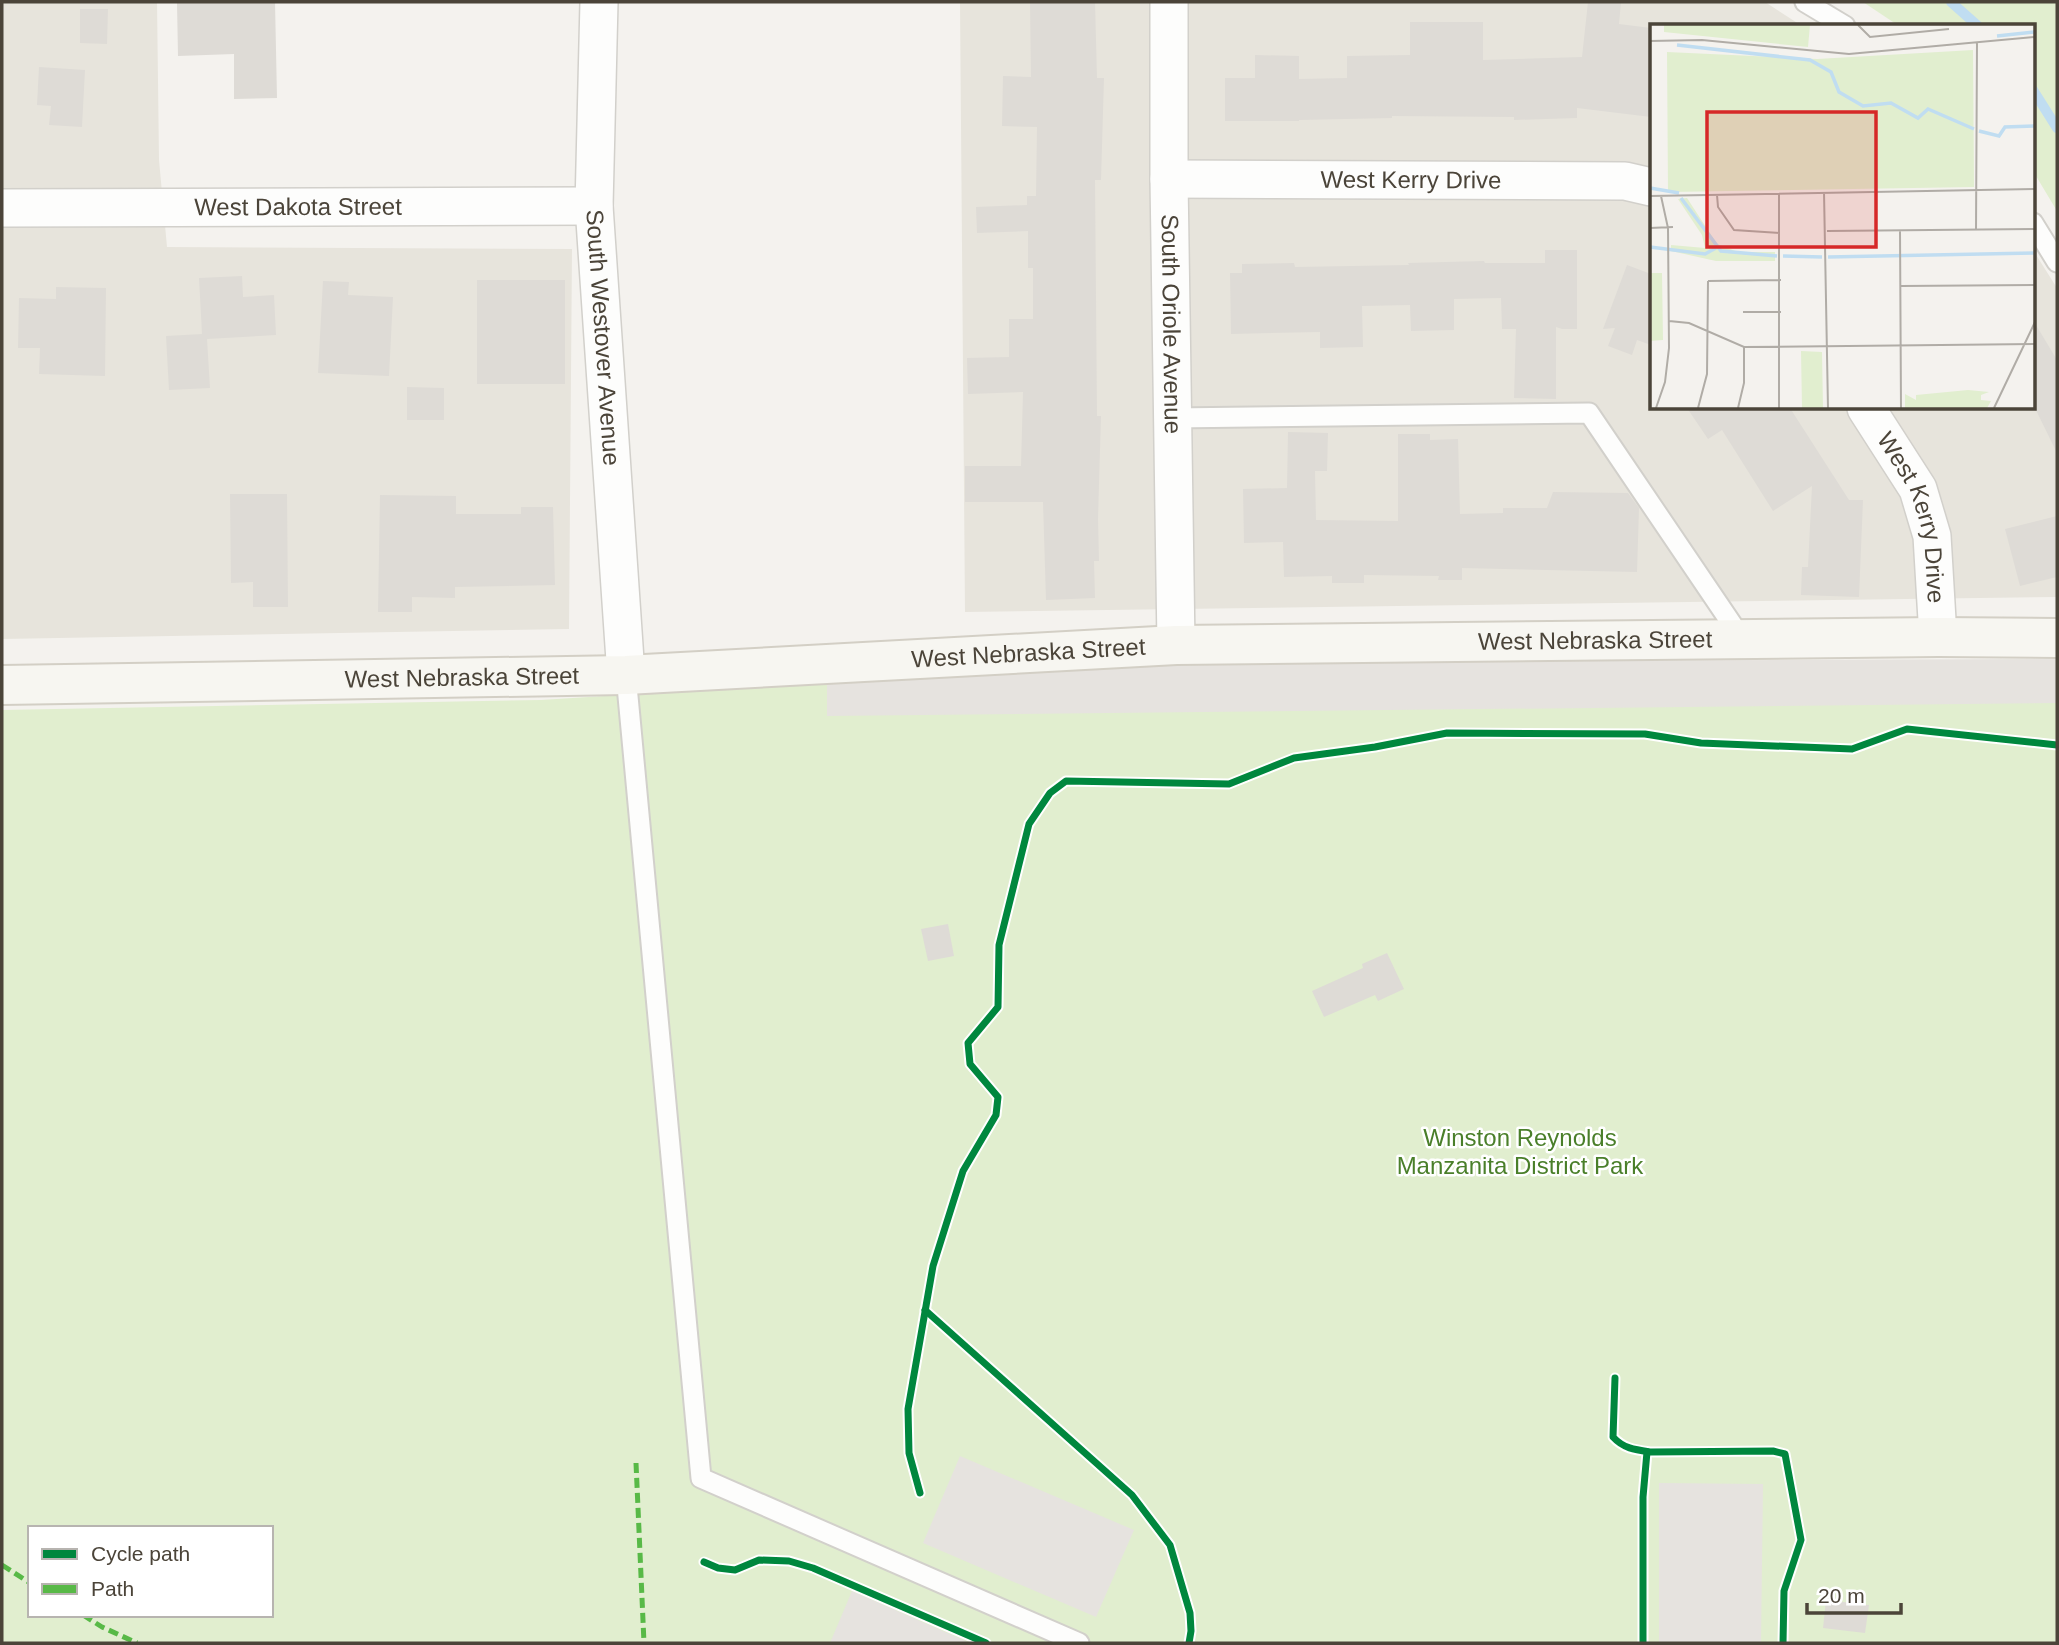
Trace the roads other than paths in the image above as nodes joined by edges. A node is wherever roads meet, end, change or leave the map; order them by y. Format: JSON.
{"nodes":[{"id":1,"x":599,"y":2,"type":"edge"},
{"id":2,"x":1169,"y":2,"type":"edge"},
{"id":3,"x":1805,"y":2,"type":"edge"},
{"id":4,"x":1842,"y":24,"type":"edge"},
{"id":5,"x":1168,"y":179,"type":"junction"},
{"id":6,"x":1650,"y":187,"type":"edge"},
{"id":7,"x":594,"y":206,"type":"junction"},
{"id":8,"x":2,"y":208,"type":"edge"},
{"id":9,"x":2035,"y":226,"type":"edge"},
{"id":10,"x":2057,"y":262,"type":"edge"},
{"id":11,"x":1867,"y":410,"type":"edge"},
{"id":12,"x":1172,"y":418,"type":"junction"},
{"id":13,"x":1938,"y":637,"type":"junction"},
{"id":14,"x":2057,"y":638,"type":"edge"},
{"id":15,"x":1742,"y":639,"type":"junction"},
{"id":16,"x":1176,"y":645,"type":"junction"},
{"id":17,"x":626,"y":675,"type":"junction"},
{"id":18,"x":2,"y":685,"type":"edge"},
{"id":19,"x":1079,"y":1643,"type":"edge"}],
"edges":[{"from":1,"to":7,"type":"street","name":"South Westover Avenue"},
{"from":2,"to":5,"type":"street","name":"South Oriole Avenue"},
{"from":3,"to":4,"type":"lane"},
{"from":5,"to":6,"type":"street","name":"West Kerry Drive"},
{"from":5,"to":12,"type":"street","name":"South Oriole Avenue"},
{"from":7,"to":8,"type":"street","name":"West Dakota Street"},
{"from":7,"to":17,"type":"street","name":"South Westover Avenue"},
{"from":9,"to":10,"type":"lane"},
{"from":11,"to":13,"type":"street","name":"West Kerry Drive"},
{"from":12,"to":15,"type":"lane"},
{"from":12,"to":16,"type":"street","name":"South Oriole Avenue"},
{"from":13,"to":14,"type":"street","name":"West Nebraska Street"},
{"from":13,"to":15,"type":"street","name":"West Nebraska Street"},
{"from":15,"to":16,"type":"street","name":"West Nebraska Street"},
{"from":16,"to":17,"type":"street","name":"West Nebraska Street"},
{"from":17,"to":18,"type":"street","name":"West Nebraska Street"},
{"from":17,"to":19,"type":"lane"}]}
